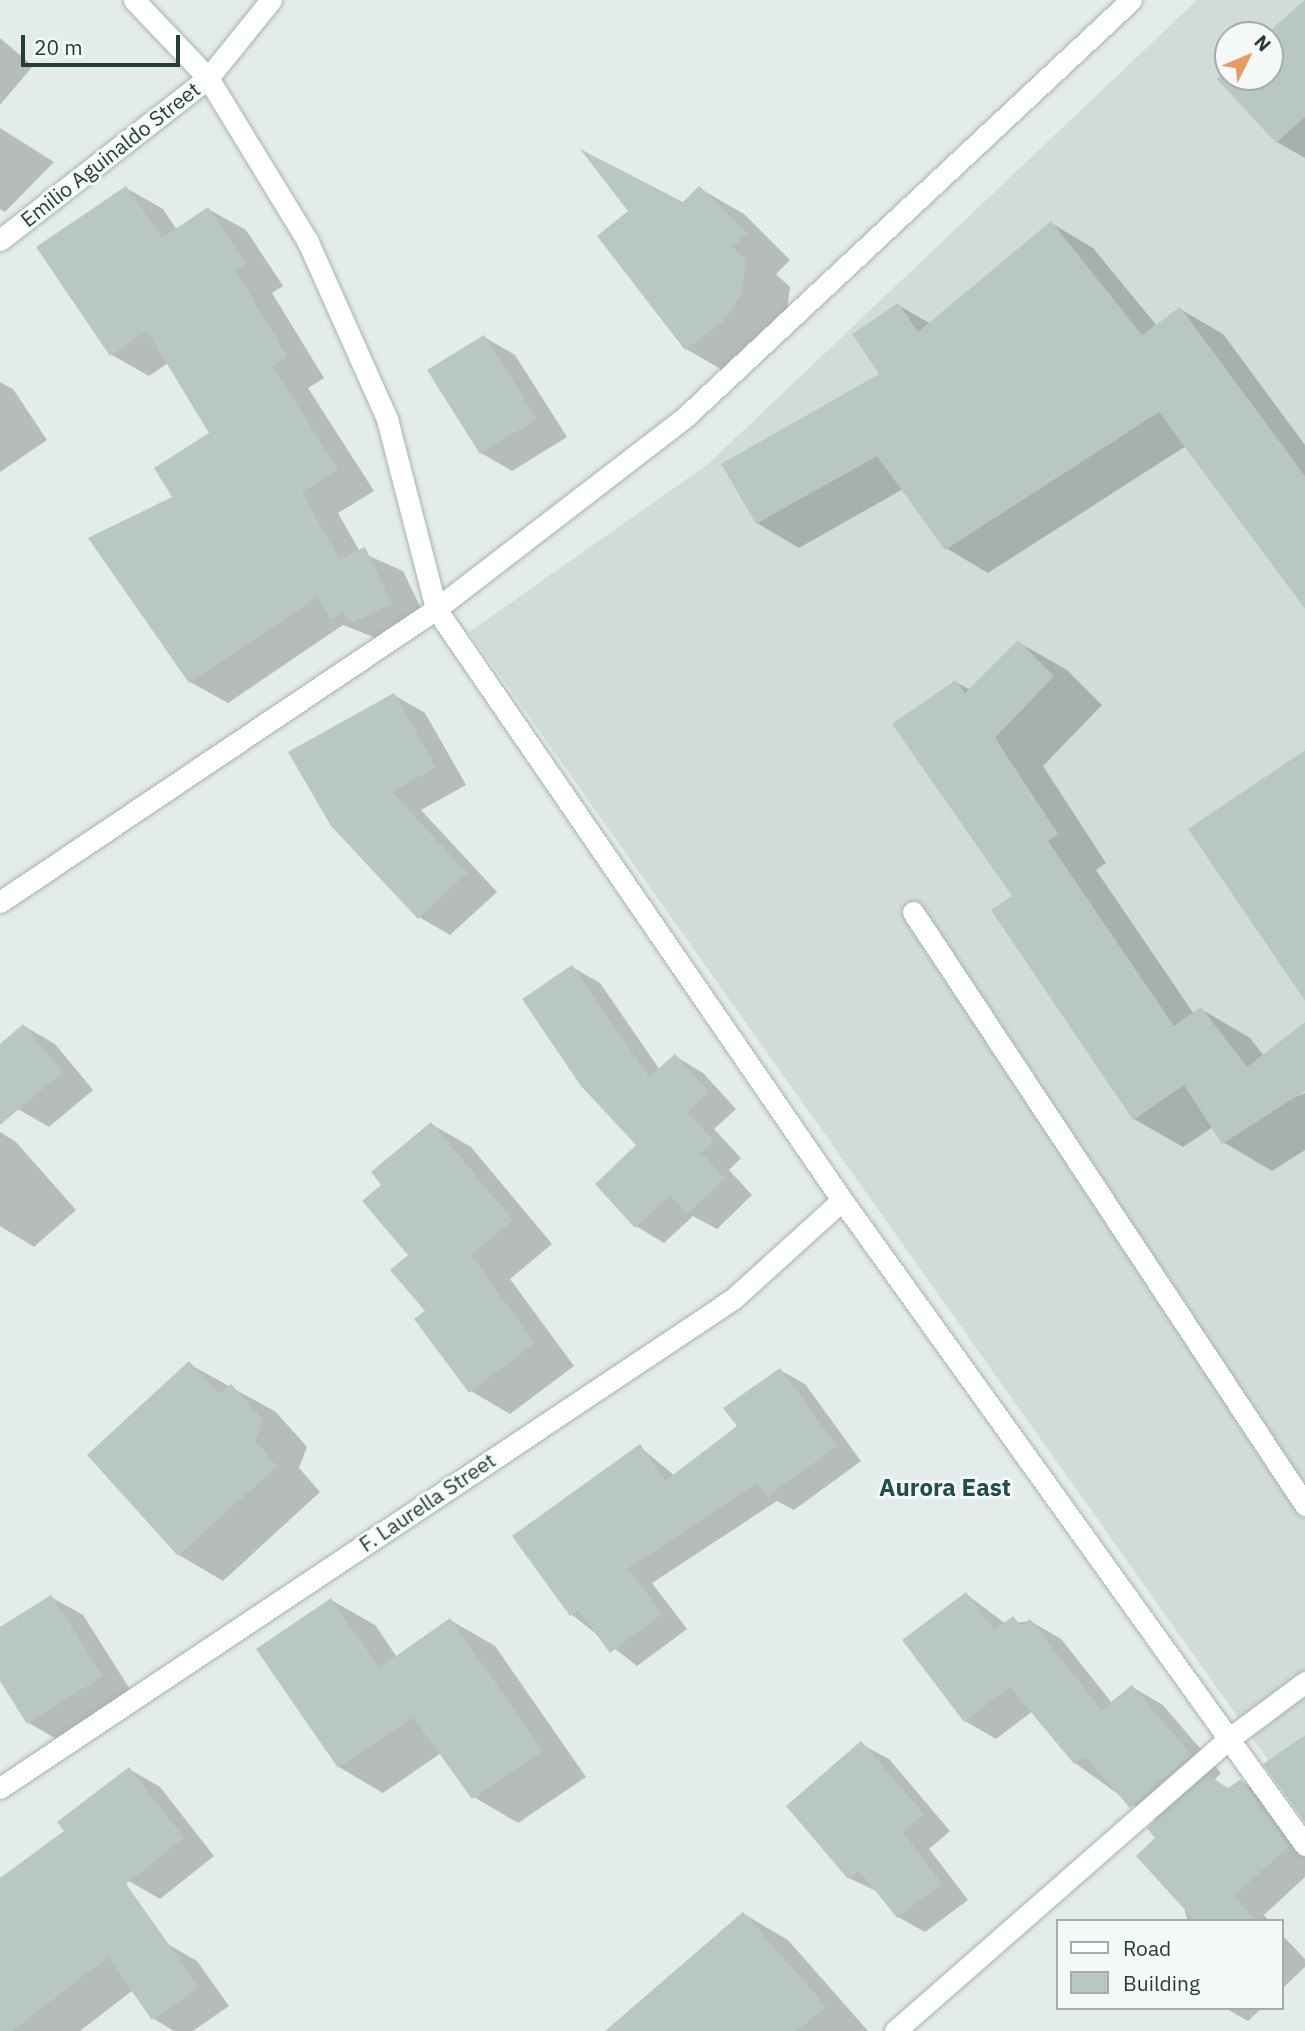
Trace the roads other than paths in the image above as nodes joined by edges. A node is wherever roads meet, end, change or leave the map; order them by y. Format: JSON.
{"nodes":[{"id":1,"x":134,"y":0,"type":"edge"},
{"id":2,"x":271,"y":0,"type":"edge"},
{"id":3,"x":1131,"y":0,"type":"edge"},
{"id":4,"x":208,"y":78,"type":"junction"},
{"id":5,"x":0,"y":240,"type":"edge"},
{"id":6,"x":436,"y":609,"type":"junction"},
{"id":7,"x":0,"y":902,"type":"edge"},
{"id":8,"x":913,"y":912,"type":"dead end"},
{"id":9,"x":842,"y":1200,"type":"junction"},
{"id":10,"x":1305,"y":1505,"type":"edge"},
{"id":11,"x":1305,"y":1682,"type":"edge"},
{"id":12,"x":1230,"y":1738,"type":"junction"},
{"id":13,"x":0,"y":1788,"type":"edge"},
{"id":14,"x":1305,"y":1845,"type":"edge"},
{"id":15,"x":895,"y":2031,"type":"edge"}],
"edges":[{"from":1,"to":4,"type":"street"},
{"from":2,"to":4,"type":"street","name":"Emilio Aguinaldo Street"},
{"from":3,"to":6,"type":"street"},
{"from":4,"to":5,"type":"street","name":"Emilio Aguinaldo Street"},
{"from":4,"to":6,"type":"street"},
{"from":6,"to":7,"type":"street"},
{"from":6,"to":9,"type":"street"},
{"from":8,"to":10,"type":"street"},
{"from":9,"to":12,"type":"street"},
{"from":9,"to":13,"type":"street","name":"F. Laurella Street"},
{"from":11,"to":12,"type":"street"},
{"from":12,"to":14,"type":"street"},
{"from":12,"to":15,"type":"street"}]}
